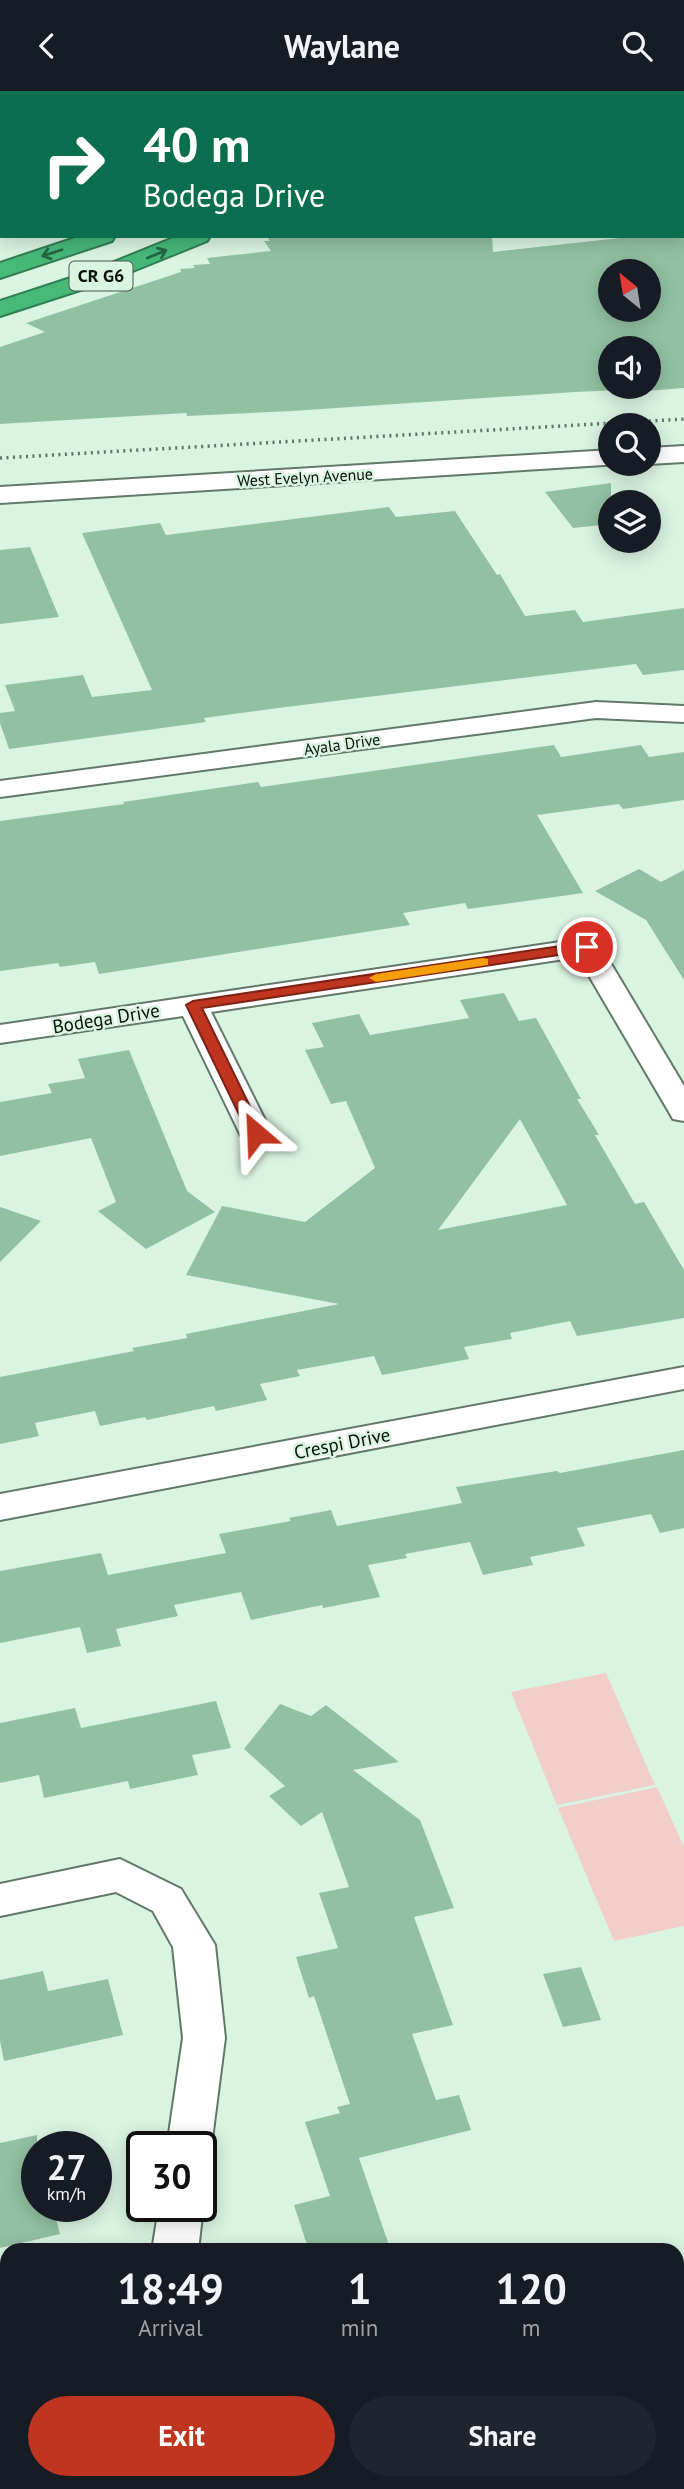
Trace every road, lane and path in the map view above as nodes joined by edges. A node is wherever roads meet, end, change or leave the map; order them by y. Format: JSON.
{"nodes":[{"id":1,"x":98,"y":238,"type":"edge"},
{"id":2,"x":194,"y":238,"type":"edge"},
{"id":3,"x":0,"y":271,"type":"edge"},
{"id":4,"x":0,"y":309,"type":"edge"},
{"id":5,"x":684,"y":454,"type":"edge"},
{"id":6,"x":661,"y":455,"type":"edge"},
{"id":7,"x":598,"y":459,"type":"edge"},
{"id":8,"x":0,"y":495,"type":"edge"},
{"id":9,"x":684,"y":714,"type":"edge"},
{"id":10,"x":0,"y":789,"type":"edge"},
{"id":11,"x":193,"y":1005,"type":"junction"},
{"id":12,"x":0,"y":1034,"type":"edge"},
{"id":13,"x":684,"y":1112,"type":"edge"},
{"id":14,"x":256,"y":1133,"type":"dead end"},
{"id":15,"x":684,"y":1378,"type":"edge"},
{"id":16,"x":0,"y":1507,"type":"edge"},
{"id":17,"x":0,"y":1900,"type":"edge"},
{"id":18,"x":191,"y":2131,"type":"edge"},
{"id":19,"x":179,"y":2222,"type":"edge"},
{"id":20,"x":176,"y":2243,"type":"edge"}],
"edges":[{"from":1,"to":3,"type":"highway","number":"CR G6","one_way":true},
{"from":4,"to":2,"type":"highway","number":"CR G6","one_way":true},
{"from":5,"to":6,"type":"main road"},
{"from":7,"to":8,"type":"main road","name":"West Evelyn Avenue"},
{"from":9,"to":10,"type":"street","name":"Ayala Drive"},
{"from":11,"to":12,"type":"street","name":"Bodega Drive"},
{"from":11,"to":13,"type":"street","name":"Bodega Drive"},
{"from":11,"to":14,"type":"street"},
{"from":15,"to":16,"type":"street","name":"Crespi Drive"},
{"from":17,"to":18,"type":"street"},
{"from":19,"to":20,"type":"street"}]}
